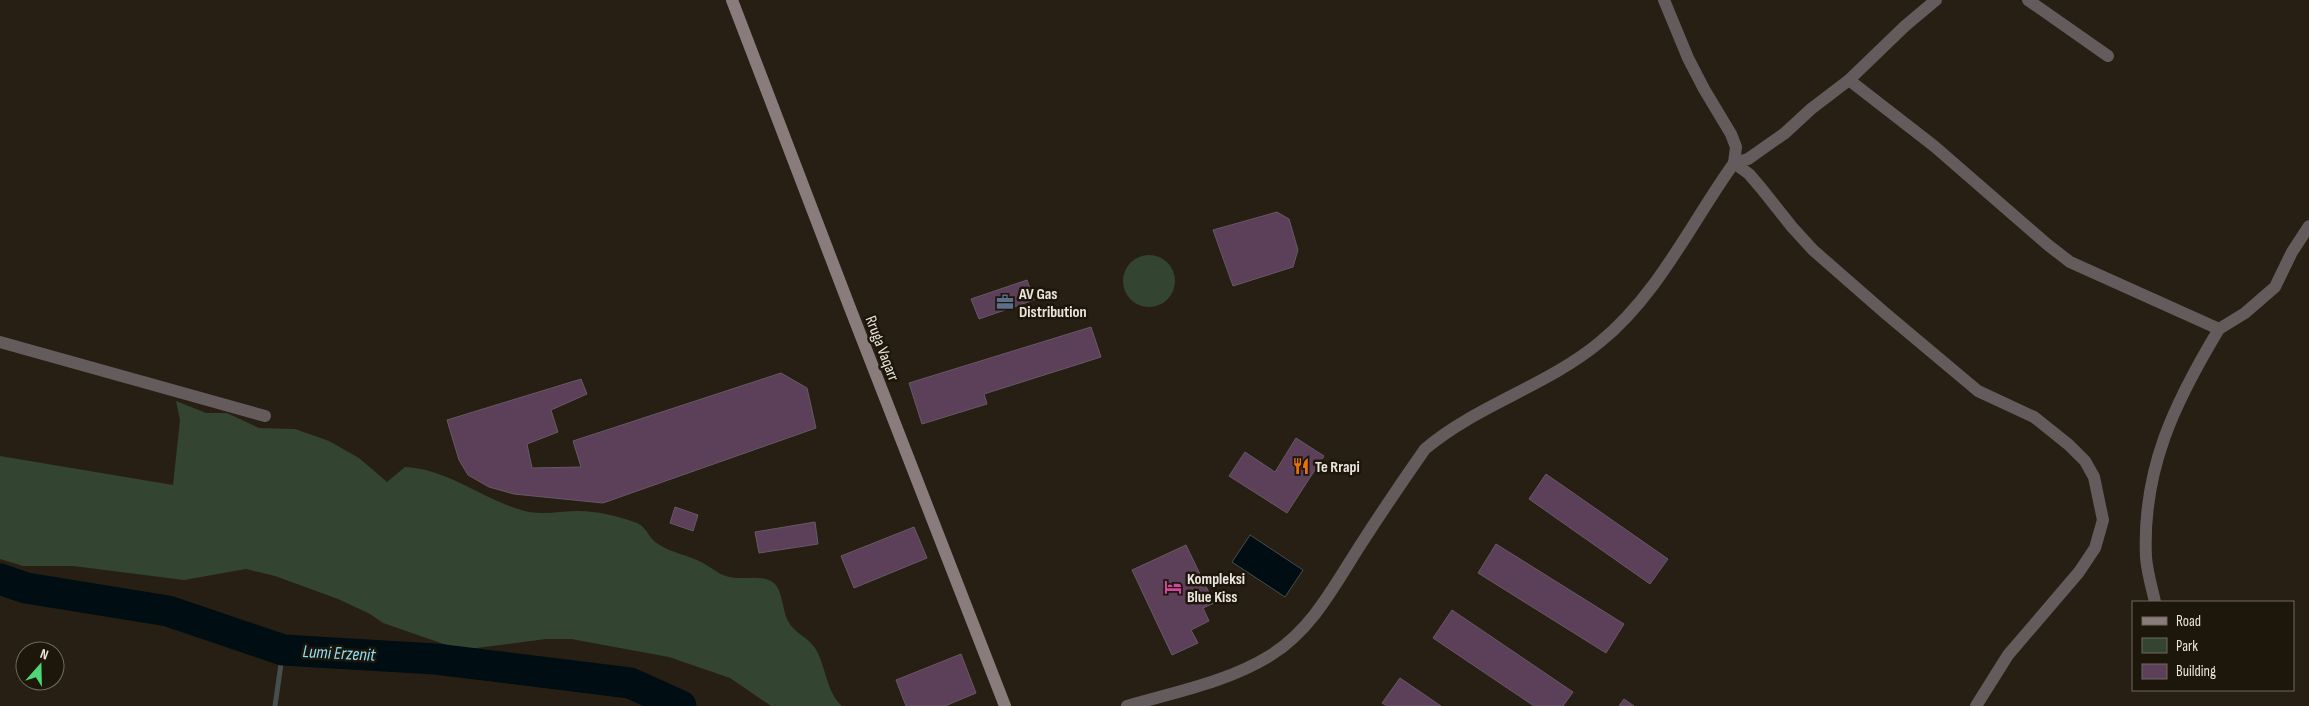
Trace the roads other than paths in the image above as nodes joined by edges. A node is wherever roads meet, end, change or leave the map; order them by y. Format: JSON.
{"nodes":[{"id":1,"x":732,"y":0,"type":"edge"},
{"id":2,"x":1664,"y":0,"type":"edge"},
{"id":3,"x":1936,"y":0,"type":"edge"},
{"id":4,"x":2028,"y":0,"type":"edge"},
{"id":5,"x":2108,"y":56,"type":"dead end"},
{"id":6,"x":1849,"y":80,"type":"junction"},
{"id":7,"x":1734,"y":163,"type":"junction"},
{"id":8,"x":2309,"y":226,"type":"edge"},
{"id":9,"x":2219,"y":329,"type":"junction"},
{"id":10,"x":0,"y":342,"type":"edge"},
{"id":11,"x":265,"y":416,"type":"dead end"},
{"id":12,"x":2155,"y":601,"type":"edge"},
{"id":13,"x":1005,"y":706,"type":"edge"},
{"id":14,"x":1127,"y":706,"type":"edge"},
{"id":15,"x":1976,"y":706,"type":"edge"}],
"edges":[{"from":1,"to":13,"type":"main road","name":"Rruga Vaqarr"},
{"from":2,"to":7,"type":"street"},
{"from":3,"to":6,"type":"street"},
{"from":4,"to":5,"type":"street"},
{"from":6,"to":7,"type":"street"},
{"from":6,"to":9,"type":"street"},
{"from":7,"to":14,"type":"street"},
{"from":7,"to":15,"type":"street"},
{"from":8,"to":9,"type":"street"},
{"from":9,"to":12,"type":"street"},
{"from":10,"to":11,"type":"street"}]}
